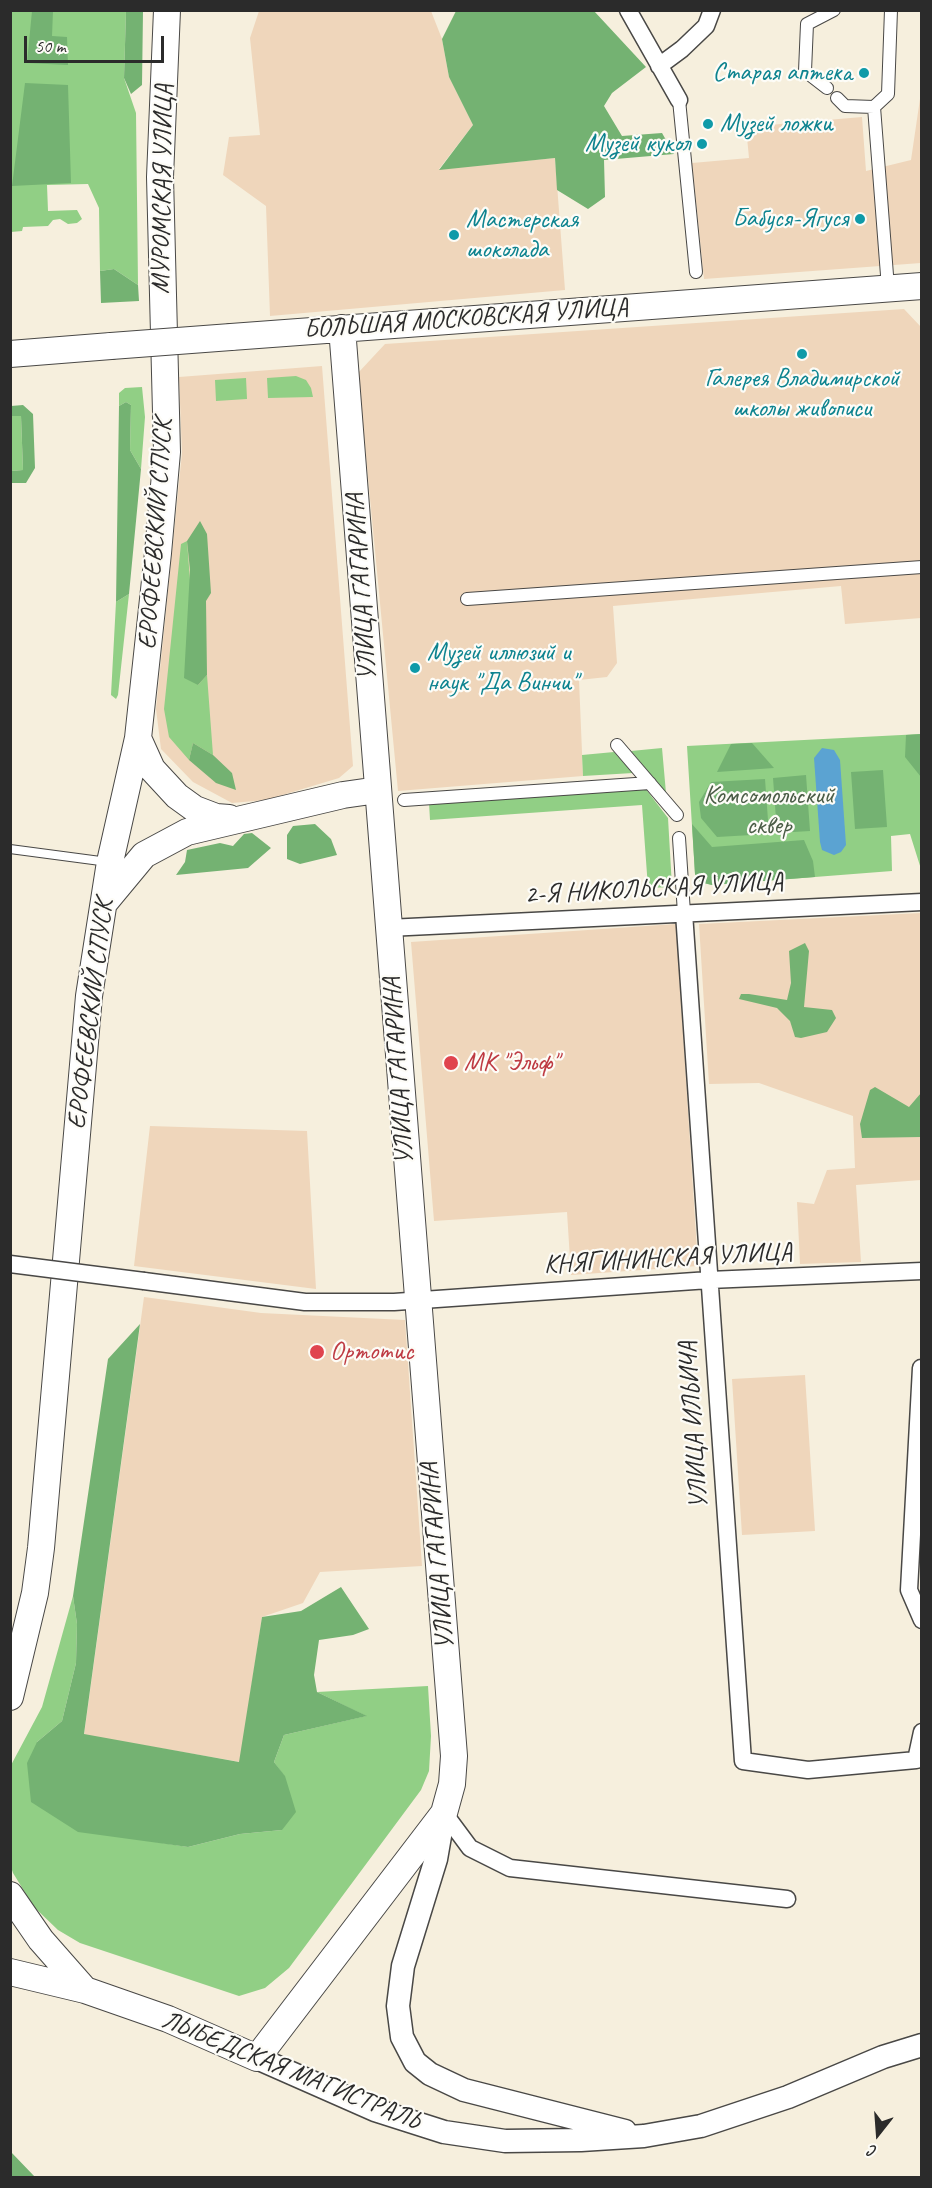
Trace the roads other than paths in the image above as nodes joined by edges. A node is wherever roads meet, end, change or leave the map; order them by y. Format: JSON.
{"nodes":[{"id":1,"x":168,"y":10,"type":"edge"},
{"id":2,"x":628,"y":10,"type":"edge"},
{"id":3,"x":712,"y":10,"type":"edge"},
{"id":4,"x":834,"y":10,"type":"edge"},
{"id":5,"x":891,"y":10,"type":"edge"},
{"id":6,"x":659,"y":66,"type":"junction"},
{"id":7,"x":827,"y":88,"type":"dead end"},
{"id":8,"x":837,"y":98,"type":"dead end"},
{"id":9,"x":679,"y":100,"type":"joint"},
{"id":10,"x":874,"y":106,"type":"junction"},
{"id":11,"x":696,"y":273,"type":"dead end"},
{"id":12,"x":921,"y":286,"type":"edge"},
{"id":13,"x":888,"y":288,"type":"junction"},
{"id":14,"x":342,"y":328,"type":"junction"},
{"id":15,"x":162,"y":331,"type":"joint"},
{"id":16,"x":10,"y":354,"type":"edge"},
{"id":17,"x":921,"y":567,"type":"edge"},
{"id":18,"x":467,"y":599,"type":"dead end"},
{"id":19,"x":138,"y":738,"type":"junction"},
{"id":20,"x":617,"y":746,"type":"dead end"},
{"id":21,"x":650,"y":783,"type":"junction"},
{"id":22,"x":378,"y":790,"type":"junction"},
{"id":23,"x":404,"y":800,"type":"dead end"},
{"id":24,"x":677,"y":815,"type":"dead end"},
{"id":25,"x":235,"y":819,"type":"junction"},
{"id":26,"x":679,"y":838,"type":"dead end"},
{"id":27,"x":10,"y":849,"type":"edge"},
{"id":28,"x":110,"y":862,"type":"junction"},
{"id":29,"x":921,"y":902,"type":"edge"},
{"id":30,"x":103,"y":905,"type":"junction"},
{"id":31,"x":684,"y":913,"type":"junction"},
{"id":32,"x":388,"y":928,"type":"junction"},
{"id":33,"x":10,"y":1264,"type":"edge"},
{"id":34,"x":921,"y":1271,"type":"edge"},
{"id":35,"x":709,"y":1280,"type":"junction"},
{"id":36,"x":417,"y":1301,"type":"junction"},
{"id":37,"x":921,"y":1368,"type":"edge"},
{"id":38,"x":921,"y":1620,"type":"edge"},
{"id":39,"x":10,"y":1697,"type":"edge"},
{"id":40,"x":921,"y":1732,"type":"edge"},
{"id":41,"x":444,"y":1813,"type":"junction"},
{"id":42,"x":10,"y":1895,"type":"edge"},
{"id":43,"x":787,"y":1899,"type":"dead end"},
{"id":44,"x":10,"y":1972,"type":"edge"},
{"id":45,"x":85,"y":1990,"type":"junction"},
{"id":46,"x":921,"y":2045,"type":"edge"},
{"id":47,"x":257,"y":2058,"type":"junction"},
{"id":48,"x":644,"y":2136,"type":"junction"}],
"edges":[{"from":1,"to":15,"type":"main road","name":"МУРОМСКАЯ УЛИЦА"},
{"from":2,"to":6,"type":"street"},
{"from":3,"to":6,"type":"street"},
{"from":4,"to":7,"type":"street"},
{"from":5,"to":10,"type":"street"},
{"from":6,"to":9,"type":"street"},
{"from":8,"to":10,"type":"street"},
{"from":9,"to":11,"type":"street"},
{"from":10,"to":13,"type":"street"},
{"from":12,"to":13,"type":"main road","name":"БОЛЬШАЯ МОСКОВСКАЯ УЛИЦА"},
{"from":13,"to":14,"type":"main road","name":"БОЛЬШАЯ МОСКОВСКАЯ УЛИЦА"},
{"from":14,"to":16,"type":"main road","name":"БОЛЬШАЯ МОСКОВСКАЯ УЛИЦА","bridge":true},
{"from":14,"to":22,"type":"main road","name":"УЛИЦА ГАГАРИНА"},
{"from":15,"to":19,"type":"main road","name":"ЕРОФЕЕВСКИЙ СПУСК"},
{"from":17,"to":18,"type":"street"},
{"from":19,"to":25,"type":"main road"},
{"from":19,"to":28,"type":"main road","name":"ЕРОФЕЕВСКИЙ СПУСК"},
{"from":20,"to":21,"type":"street"},
{"from":21,"to":23,"type":"street"},
{"from":21,"to":24,"type":"street"},
{"from":22,"to":25,"type":"main road"},
{"from":22,"to":32,"type":"main road","name":"УЛИЦА ГАГАРИНА"},
{"from":25,"to":30,"type":"main road"},
{"from":26,"to":31,"type":"street"},
{"from":27,"to":28,"type":"lane"},
{"from":28,"to":30,"type":"main road","name":"ЕРОФЕЕВСКИЙ СПУСК"},
{"from":29,"to":31,"type":"street","name":"2-Я НИКОЛЬСКАЯ УЛИЦА"},
{"from":30,"to":39,"type":"main road","name":"ЕРОФЕЕВСКИЙ СПУСК"},
{"from":31,"to":32,"type":"street","name":"2-Я НИКОЛЬСКАЯ УЛИЦА"},
{"from":31,"to":35,"type":"street","name":"УЛИЦА ИЛЬИЧА"},
{"from":32,"to":36,"type":"main road","name":"УЛИЦА ГАГАРИНА"},
{"from":33,"to":36,"type":"street","name":"КНЯГИНИНСКАЯ УЛИЦА","bridge":true},
{"from":34,"to":35,"type":"street","name":"КНЯГИНИНСКАЯ УЛИЦА"},
{"from":35,"to":36,"type":"street","name":"КНЯГИНИНСКАЯ УЛИЦА"},
{"from":35,"to":40,"type":"street","name":"УЛИЦА ИЛЬИЧА"},
{"from":36,"to":41,"type":"main road","name":"УЛИЦА ГАГАРИНА"},
{"from":37,"to":38,"type":"street"},
{"from":41,"to":43,"type":"street"},
{"from":41,"to":47,"type":"main road","name":"УЛИЦА ГАГАРИНА"},
{"from":41,"to":48,"type":"main road","name":"УЛИЦА ГАГАРИНА"},
{"from":42,"to":45,"type":"main road"},
{"from":44,"to":45,"type":"main road","name":"ЛЫБЕДСКАЯ МАГИСТРАЛЬ"},
{"from":45,"to":47,"type":"main road","name":"ЛЫБЕДСКАЯ МАГИСТРАЛЬ"},
{"from":46,"to":48,"type":"main road","name":"ЛЫБЕДСКАЯ МАГИСТРАЛЬ"},
{"from":47,"to":48,"type":"main road","name":"ЛЫБЕДСКАЯ МАГИСТРАЛЬ"}]}
